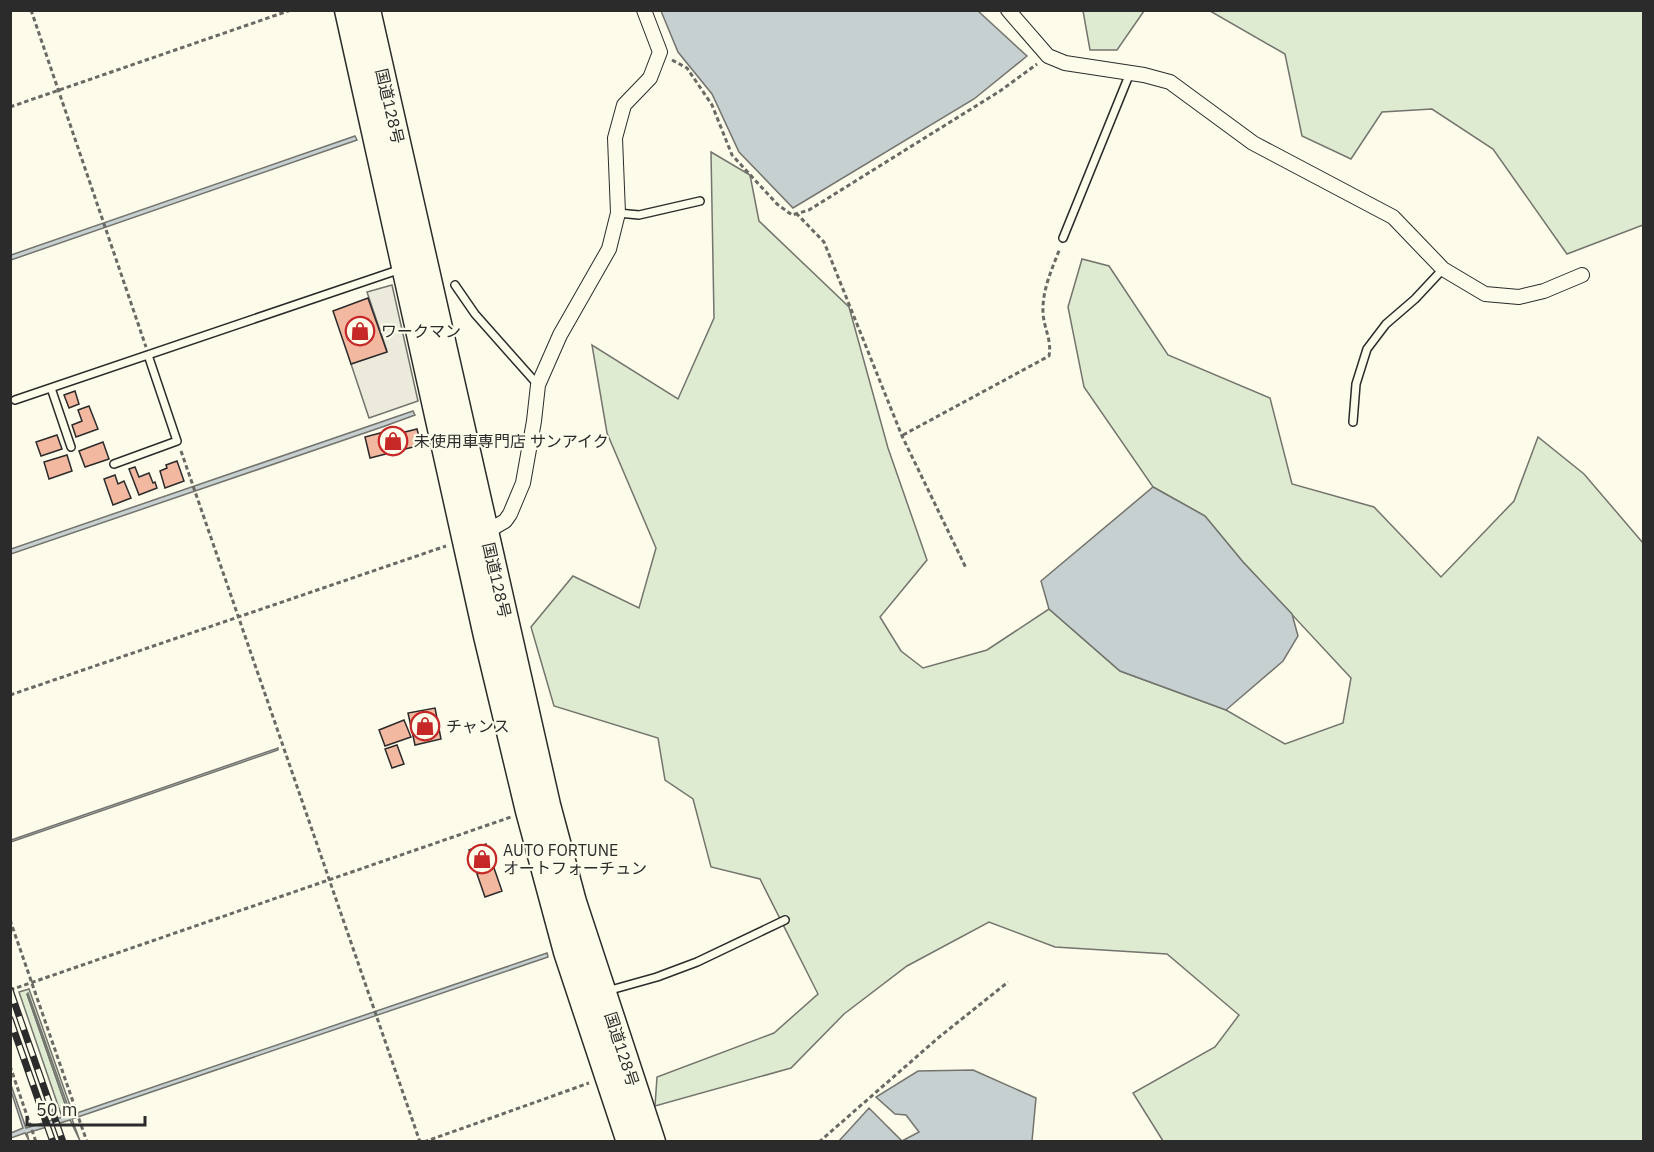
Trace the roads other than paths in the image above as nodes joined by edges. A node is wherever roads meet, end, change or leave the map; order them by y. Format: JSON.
{"nodes":[{"id":1,"x":347,"y":10,"type":"edge"},
{"id":2,"x":368,"y":10,"type":"edge"},
{"id":3,"x":644,"y":10,"type":"edge"},
{"id":4,"x":1008,"y":10,"type":"edge"},
{"id":5,"x":1130,"y":73,"type":"junction"},
{"id":6,"x":700,"y":201,"type":"dead end"},
{"id":7,"x":618,"y":213,"type":"junction"},
{"id":8,"x":1063,"y":238,"type":"road end"},
{"id":9,"x":415,"y":265,"type":"junction"},
{"id":10,"x":1443,"y":269,"type":"junction"},
{"id":11,"x":1582,"y":275,"type":"dead end"},
{"id":12,"x":455,"y":285,"type":"dead end"},
{"id":13,"x":148,"y":355,"type":"junction"},
{"id":14,"x":538,"y":385,"type":"junction"},
{"id":15,"x":51,"y":388,"type":"junction"},
{"id":16,"x":15,"y":400,"type":"dead end"},
{"id":17,"x":1353,"y":422,"type":"dead end"},
{"id":18,"x":71,"y":447,"type":"dead end"},
{"id":19,"x":114,"y":464,"type":"dead end"},
{"id":20,"x":476,"y":535,"type":"junction"},
{"id":21,"x":785,"y":920,"type":"dead end"},
{"id":22,"x":592,"y":995,"type":"junction"},
{"id":23,"x":629,"y":1142,"type":"edge"},
{"id":24,"x":653,"y":1142,"type":"edge"}],
"edges":[{"from":1,"to":9,"type":"highway","name":"国道128号"},
{"from":2,"to":9,"type":"highway","name":"国道128号"},
{"from":3,"to":7,"type":"street"},
{"from":4,"to":5,"type":"street"},
{"from":5,"to":8,"type":"lane"},
{"from":5,"to":10,"type":"street"},
{"from":6,"to":7,"type":"lane"},
{"from":7,"to":14,"type":"street"},
{"from":9,"to":13,"type":"lane"},
{"from":9,"to":20,"type":"highway","name":"国道128号"},
{"from":10,"to":11,"type":"street"},
{"from":10,"to":17,"type":"lane"},
{"from":12,"to":14,"type":"lane"},
{"from":13,"to":15,"type":"lane"},
{"from":13,"to":19,"type":"lane"},
{"from":14,"to":20,"type":"street"},
{"from":15,"to":16,"type":"lane"},
{"from":15,"to":18,"type":"lane"},
{"from":20,"to":22,"type":"highway","name":"国道128号"},
{"from":20,"to":22,"type":"highway","name":"国道128号"},
{"from":21,"to":22,"type":"lane"},
{"from":22,"to":23,"type":"highway","name":"国道128号"},
{"from":22,"to":24,"type":"highway","name":"国道128号"}]}
